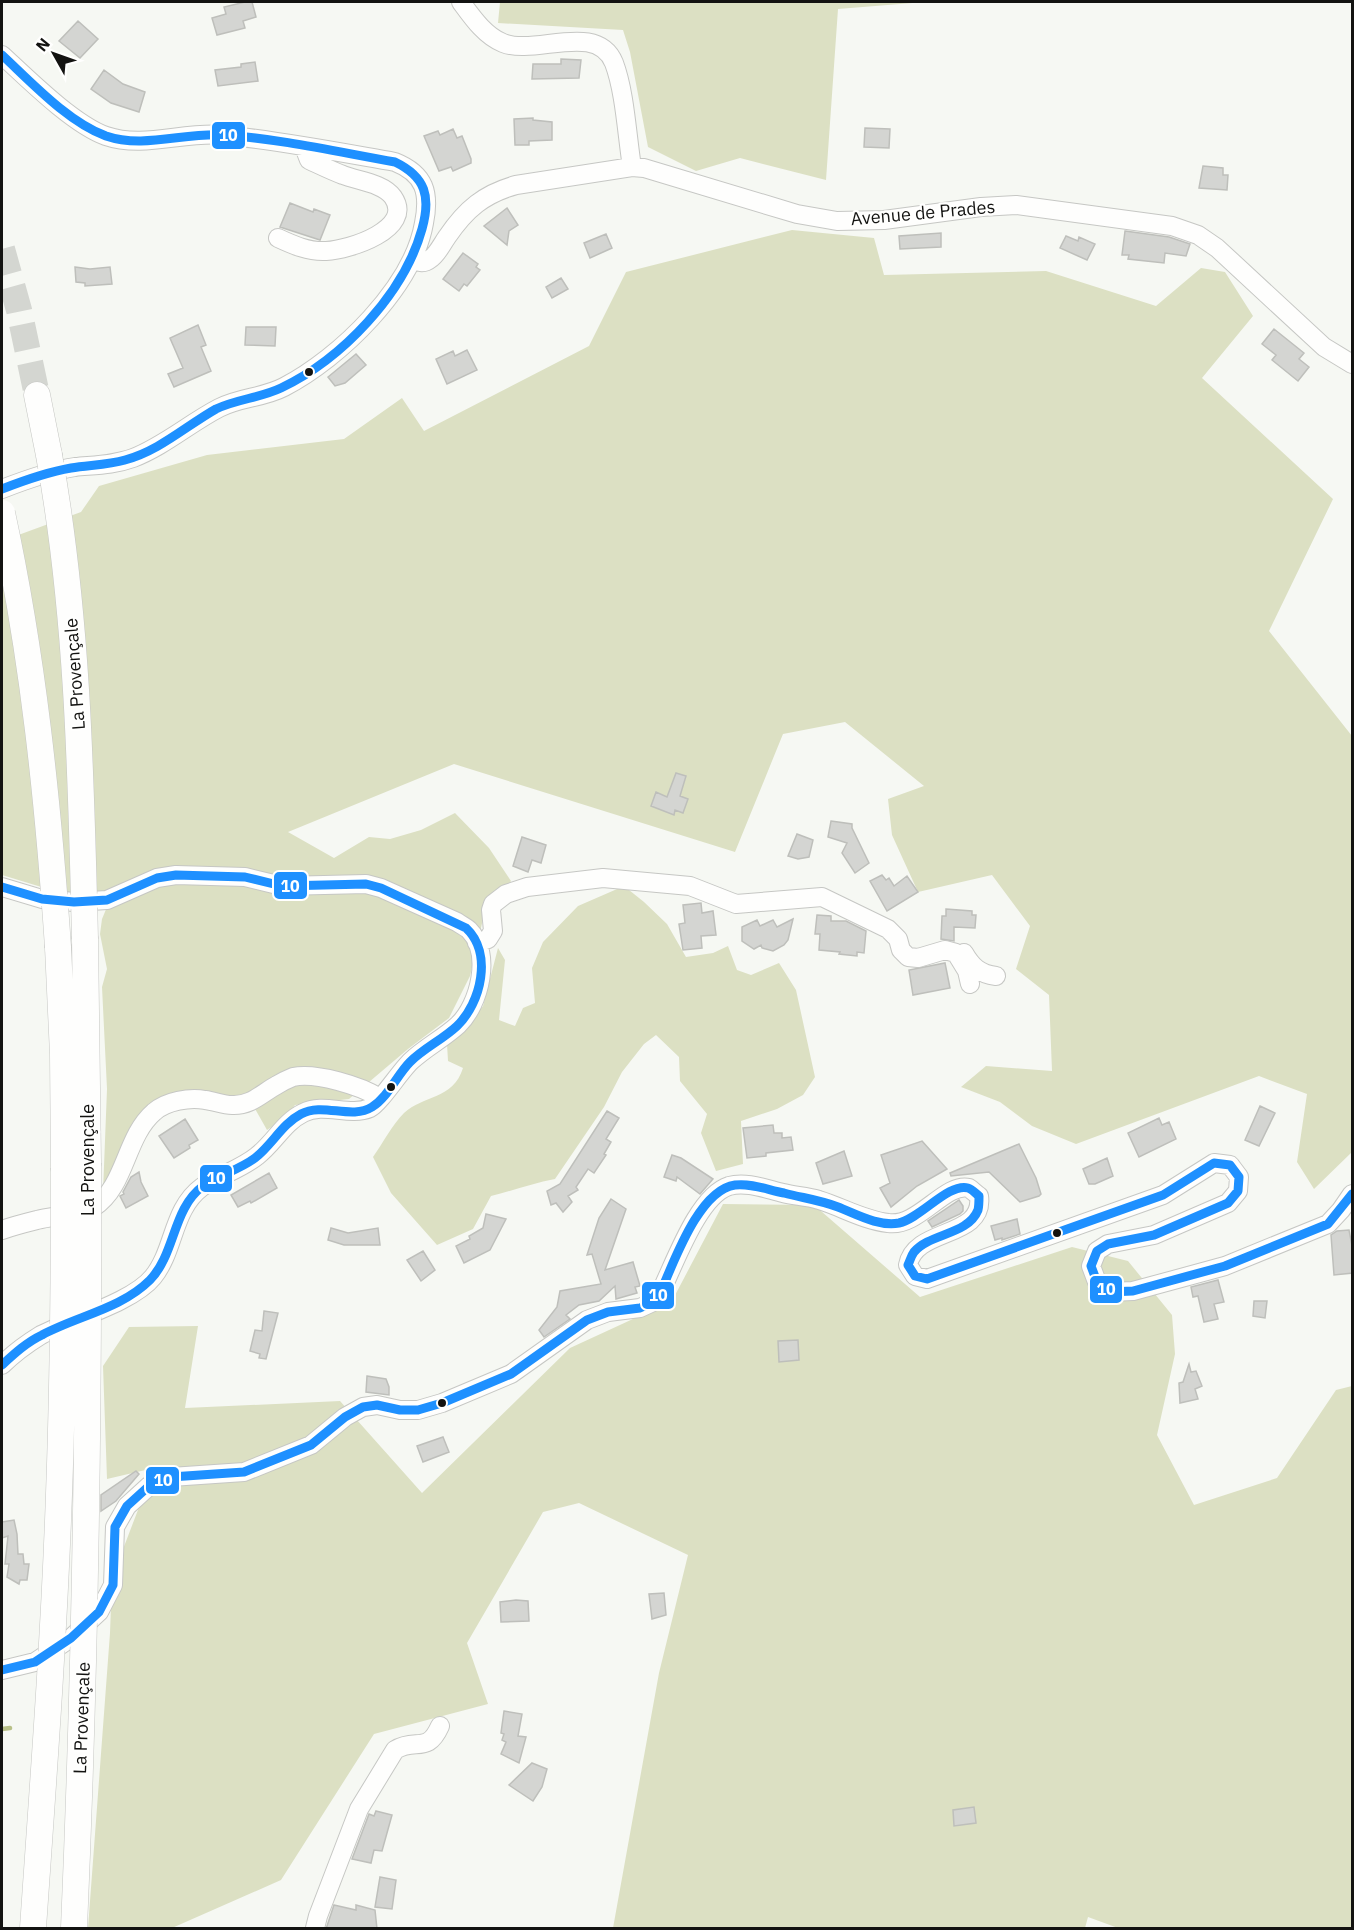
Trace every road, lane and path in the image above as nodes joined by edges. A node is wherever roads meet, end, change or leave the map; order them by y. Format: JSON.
{"nodes":[{"id":1,"x":461,"y":2,"type":"edge"},
{"id":2,"x":2,"y":55,"type":"edge"},
{"id":3,"x":304,"y":147,"type":"junction"},
{"id":4,"x":632,"y":167,"type":"junction"},
{"id":5,"x":278,"y":238,"type":"dead end"},
{"id":6,"x":413,"y":260,"type":"junction"},
{"id":7,"x":1353,"y":364,"type":"edge"},
{"id":8,"x":37,"y":395,"type":"tunnel mouth"},
{"id":9,"x":2,"y":489,"type":"edge"},
{"id":10,"x":2,"y":513,"type":"edge"},
{"id":11,"x":2,"y":887,"type":"edge"},
{"id":12,"x":477,"y":944,"type":"junction"},
{"id":13,"x":956,"y":953,"type":"junction"},
{"id":14,"x":996,"y":976,"type":"dead end"},
{"id":15,"x":970,"y":984,"type":"dead end"},
{"id":16,"x":381,"y":1098,"type":"junction"},
{"id":17,"x":76,"y":1166,"type":"junction"},
{"id":18,"x":1353,"y":1194,"type":"edge"},
{"id":19,"x":2,"y":1230,"type":"edge"},
{"id":20,"x":2,"y":1365,"type":"edge"},
{"id":21,"x":2,"y":1670,"type":"edge"},
{"id":22,"x":440,"y":1726,"type":"dead end"},
{"id":23,"x":33,"y":1929,"type":"edge"},
{"id":24,"x":74,"y":1929,"type":"edge"},
{"id":25,"x":315,"y":1929,"type":"edge"}],
"edges":[{"from":1,"to":4,"type":"street"},
{"from":2,"to":3,"type":"street"},
{"from":3,"to":5,"type":"street"},
{"from":3,"to":6,"type":"street"},
{"from":4,"to":6,"type":"street","name":"Avenue de Prades"},
{"from":4,"to":7,"type":"street","name":"Avenue de Prades"},
{"from":6,"to":9,"type":"street"},
{"from":8,"to":17,"type":"highway","name":"La Provençale","bridge":true},
{"from":10,"to":17,"type":"highway","name":"La Provençale","bridge":true},
{"from":11,"to":12,"type":"street"},
{"from":12,"to":13,"type":"street"},
{"from":12,"to":16,"type":"street"},
{"from":13,"to":14,"type":"street"},
{"from":13,"to":15,"type":"street"},
{"from":16,"to":19,"type":"street"},
{"from":16,"to":20,"type":"street"},
{"from":17,"to":23,"type":"highway","name":"La Provençale","bridge":true},
{"from":17,"to":24,"type":"highway","name":"La Provençale","bridge":true},
{"from":18,"to":21,"type":"street"},
{"from":22,"to":25,"type":"street"}]}
